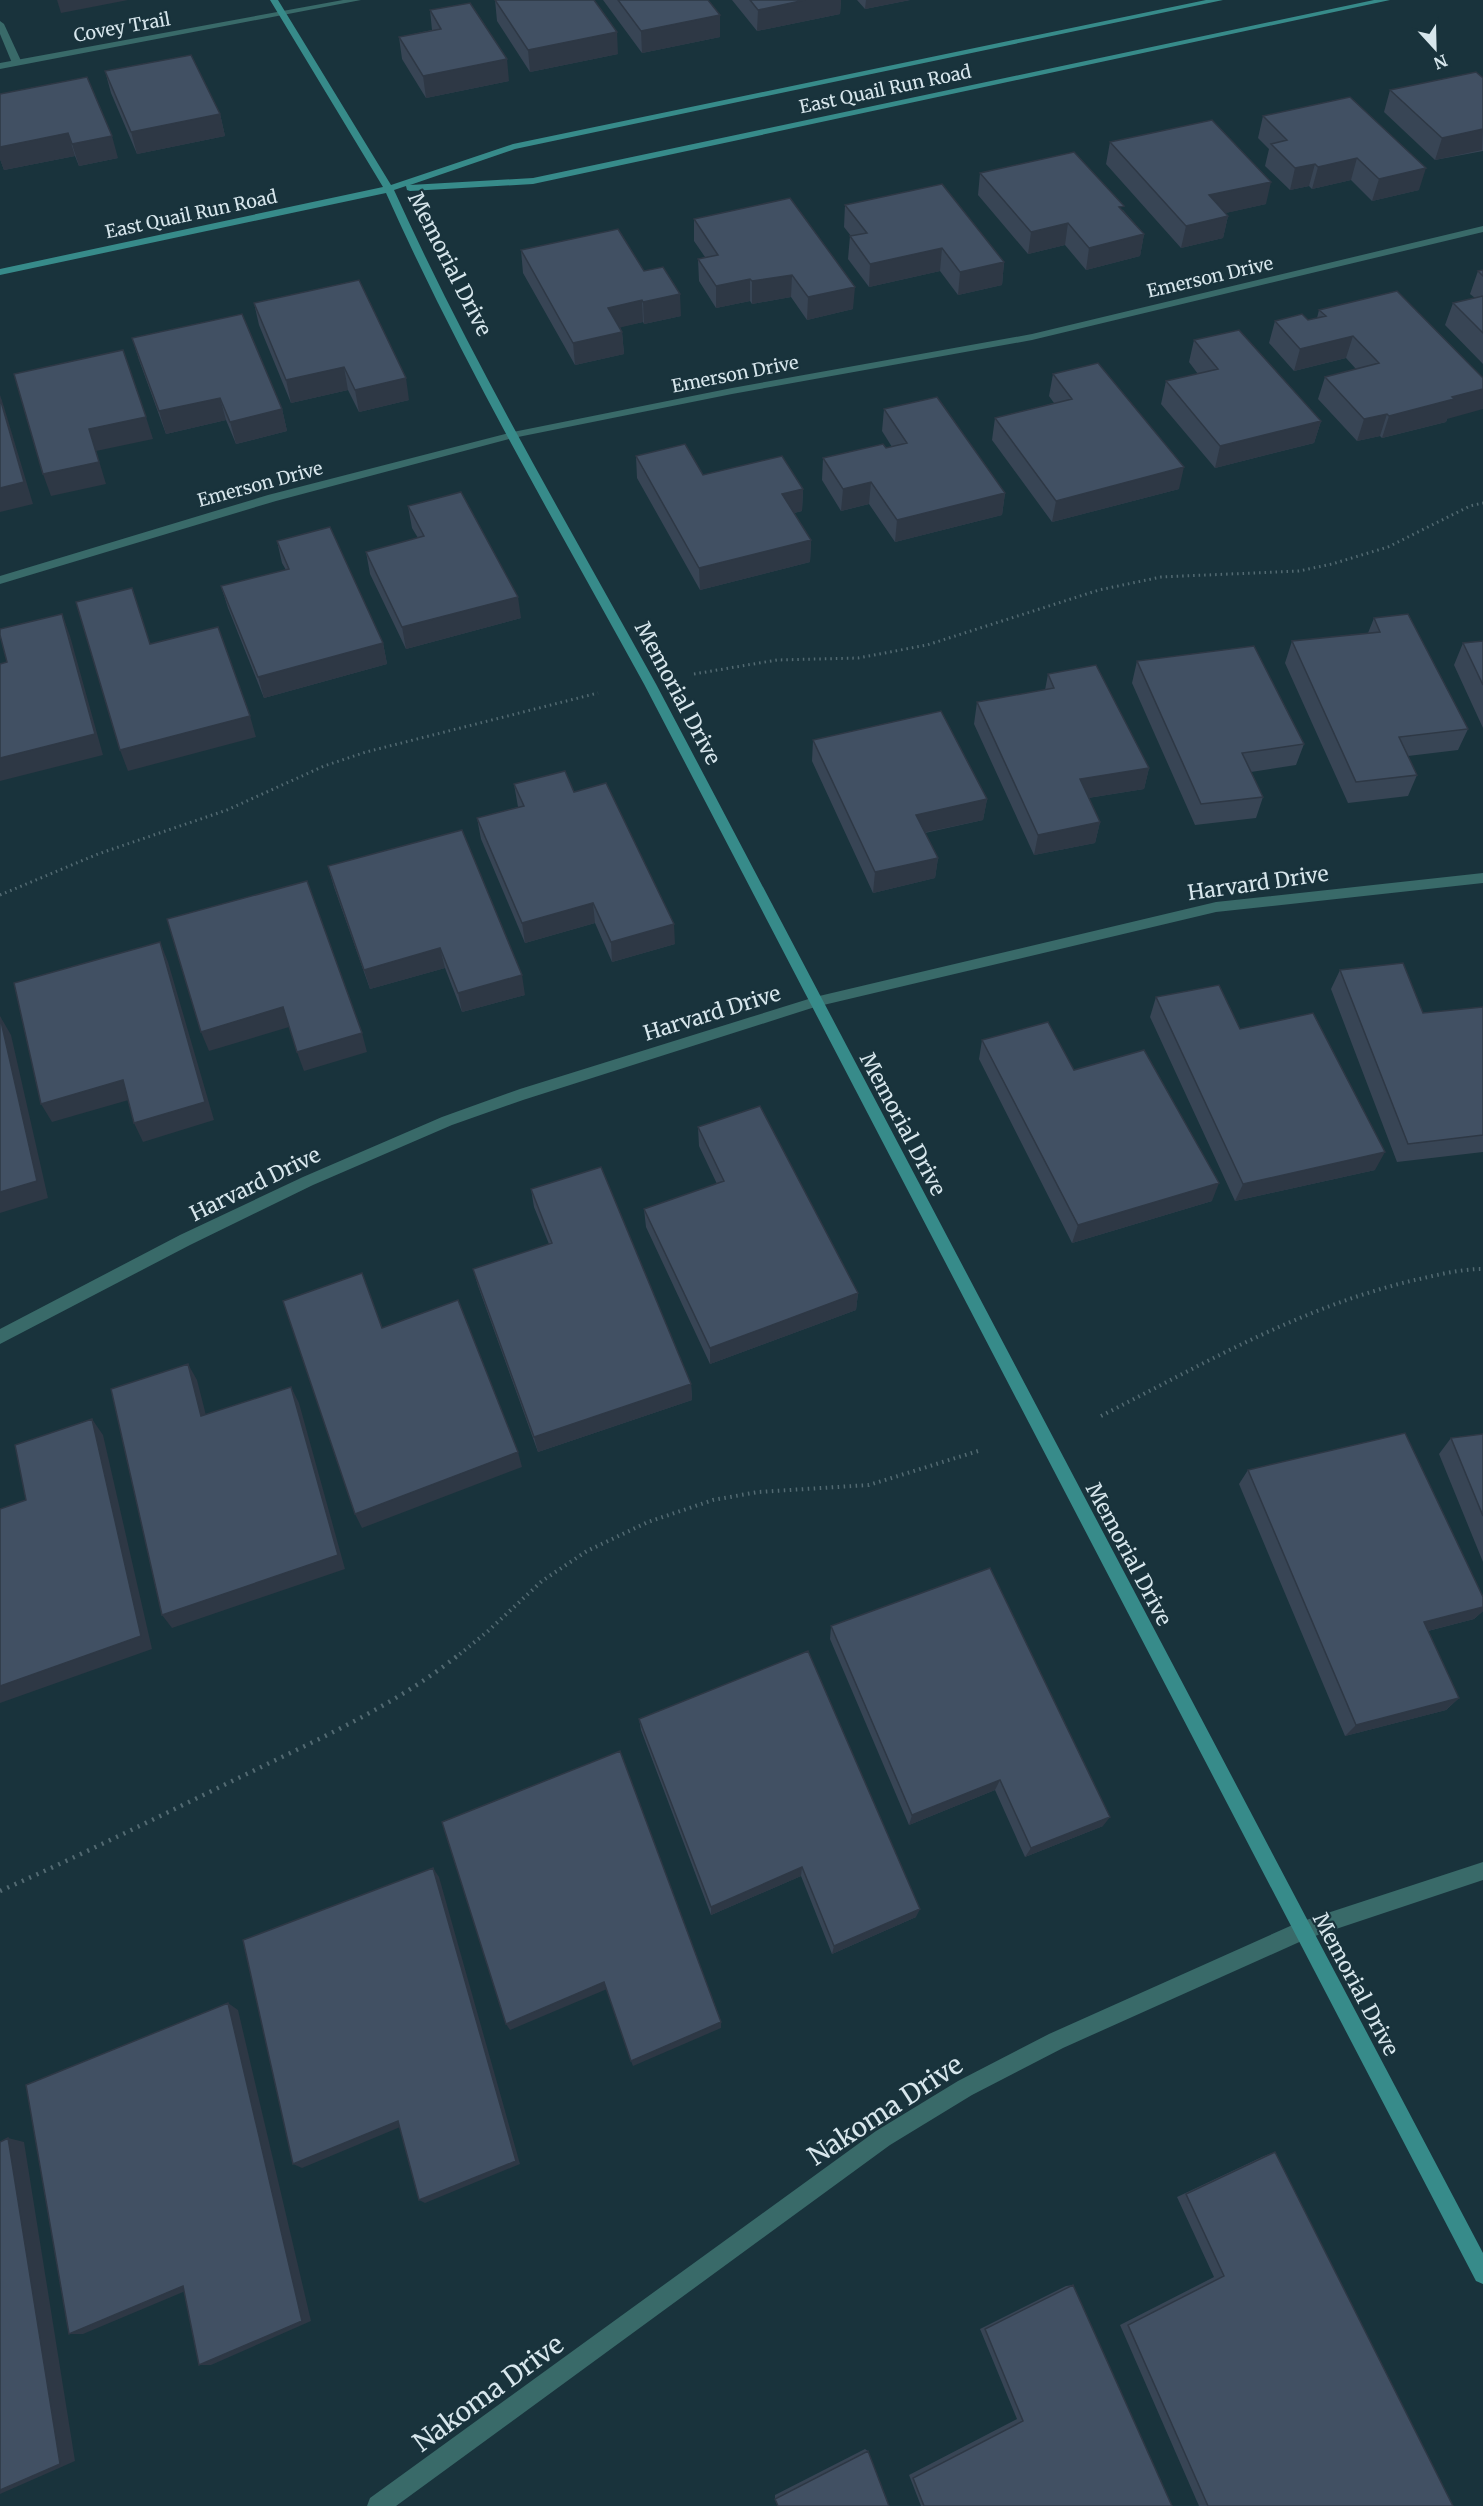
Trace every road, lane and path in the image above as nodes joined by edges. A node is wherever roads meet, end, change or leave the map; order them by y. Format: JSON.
{"nodes":[{"id":1,"x":274,"y":0,"type":"edge"},
{"id":2,"x":357,"y":0,"type":"edge"},
{"id":3,"x":1219,"y":0,"type":"edge"},
{"id":4,"x":1386,"y":0,"type":"edge"},
{"id":5,"x":283,"y":14,"type":"junction"},
{"id":6,"x":0,"y":24,"type":"edge"},
{"id":7,"x":17,"y":63,"type":"junction"},
{"id":8,"x":0,"y":66,"type":"edge"},
{"id":9,"x":388,"y":189,"type":"junction"},
{"id":10,"x":1483,"y":229,"type":"edge"},
{"id":11,"x":0,"y":272,"type":"edge"},
{"id":12,"x":513,"y":435,"type":"junction"},
{"id":13,"x":1483,"y":504,"type":"edge"},
{"id":14,"x":0,"y":580,"type":"edge"},
{"id":15,"x":694,"y":674,"type":"dead end"},
{"id":16,"x":598,"y":693,"type":"dead end"},
{"id":17,"x":1483,"y":878,"type":"edge"},
{"id":18,"x":0,"y":895,"type":"edge"},
{"id":19,"x":815,"y":1002,"type":"junction"},
{"id":20,"x":1483,"y":1269,"type":"edge"},
{"id":21,"x":0,"y":1337,"type":"edge"},
{"id":22,"x":1101,"y":1416,"type":"dead end"},
{"id":23,"x":978,"y":1451,"type":"dead end"},
{"id":24,"x":1483,"y":1871,"type":"edge"},
{"id":25,"x":0,"y":1891,"type":"edge"},
{"id":26,"x":1304,"y":1930,"type":"junction"},
{"id":27,"x":1483,"y":2274,"type":"edge"},
{"id":28,"x":378,"y":2506,"type":"edge"}],
"edges":[{"from":1,"to":5,"type":"street","name":"Memorial Drive"},
{"from":2,"to":5,"type":"street","name":"Covey Trail"},
{"from":3,"to":9,"type":"street","name":"East Quail Run Road"},
{"from":4,"to":9,"type":"street","name":"East Quail Run Road"},
{"from":5,"to":7,"type":"street","name":"Covey Trail"},
{"from":5,"to":9,"type":"street","name":"Memorial Drive"},
{"from":6,"to":7,"type":"street"},
{"from":7,"to":8,"type":"street","name":"Covey Trail"},
{"from":9,"to":11,"type":"street","name":"East Quail Run Road"},
{"from":9,"to":12,"type":"street","name":"Memorial Drive"},
{"from":10,"to":12,"type":"street","name":"Emerson Drive"},
{"from":12,"to":14,"type":"street","name":"Emerson Drive"},
{"from":12,"to":19,"type":"street","name":"Memorial Drive"},
{"from":13,"to":15,"type":"path"},
{"from":16,"to":18,"type":"path"},
{"from":17,"to":19,"type":"street","name":"Harvard Drive"},
{"from":19,"to":21,"type":"street","name":"Harvard Drive"},
{"from":19,"to":26,"type":"street","name":"Memorial Drive"},
{"from":20,"to":22,"type":"path"},
{"from":23,"to":25,"type":"path"},
{"from":24,"to":26,"type":"street","name":"Nakoma Drive"},
{"from":26,"to":27,"type":"street","name":"Memorial Drive"},
{"from":26,"to":28,"type":"street","name":"Nakoma Drive"}]}
